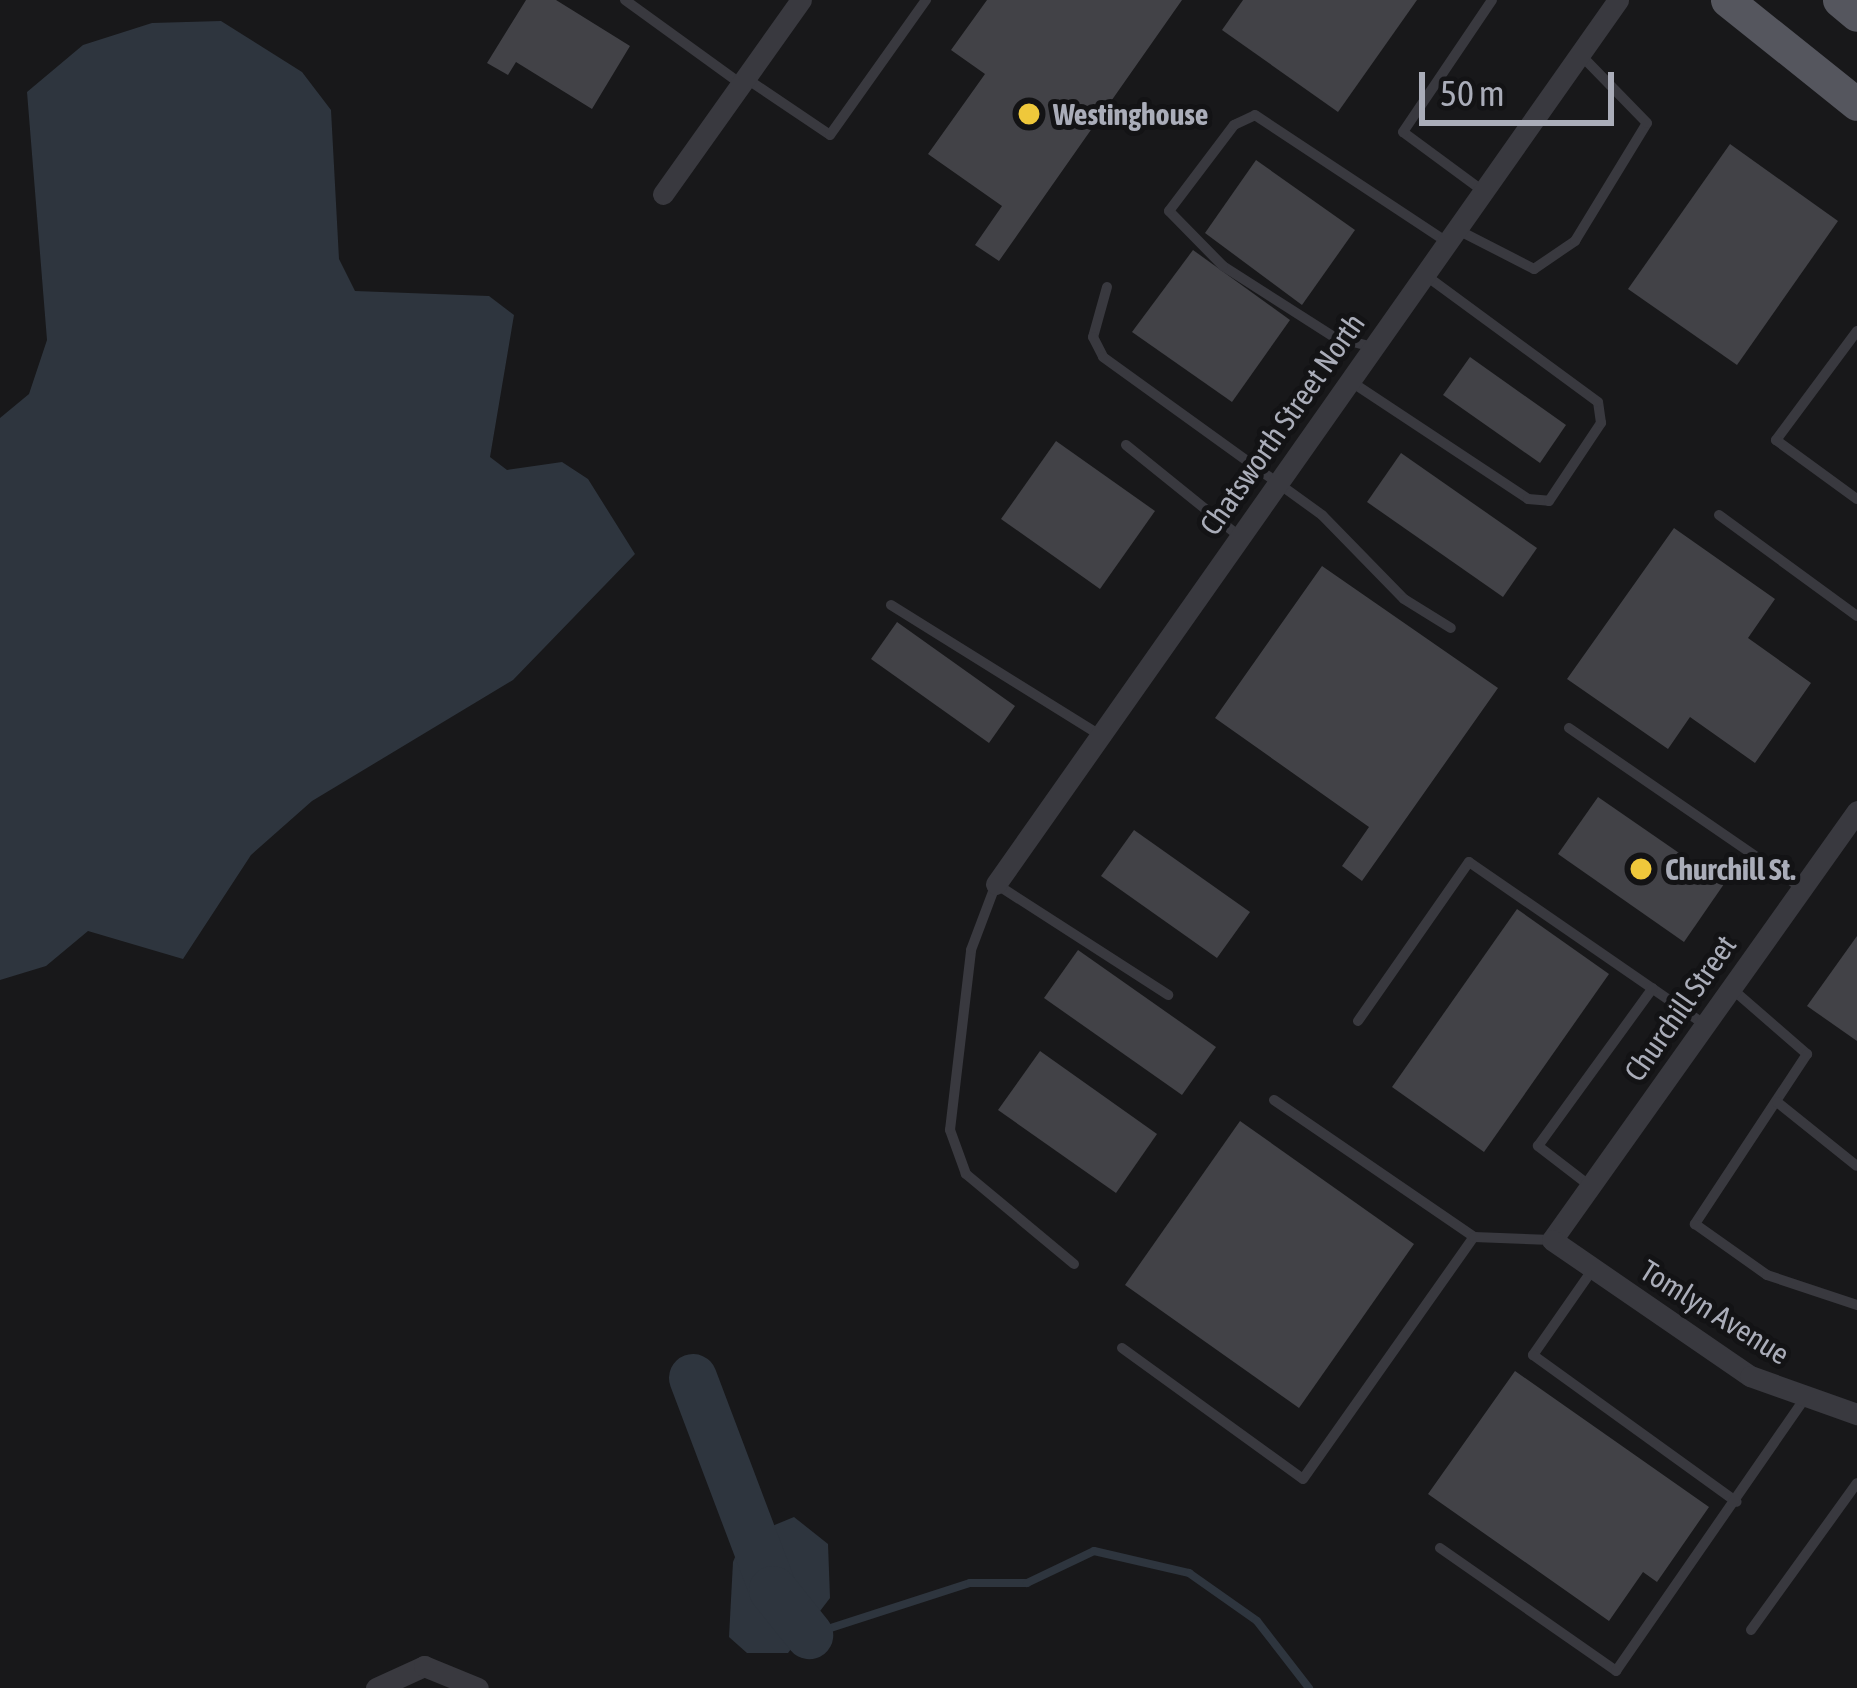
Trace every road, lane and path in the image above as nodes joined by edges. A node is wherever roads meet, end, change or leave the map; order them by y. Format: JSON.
{"nodes":[{"id":1,"x":625,"y":0,"type":"edge"},
{"id":2,"x":801,"y":0,"type":"edge"},
{"id":3,"x":926,"y":0,"type":"edge"},
{"id":4,"x":1492,"y":0,"type":"edge"},
{"id":5,"x":1618,"y":0,"type":"edge"},
{"id":6,"x":1727,"y":0,"type":"edge"},
{"id":7,"x":1839,"y":0,"type":"edge"},
{"id":8,"x":1857,"y":15,"type":"edge"},
{"id":9,"x":1580,"y":54,"type":"junction"},
{"id":10,"x":743,"y":81,"type":"junction"},
{"id":11,"x":1857,"y":104,"type":"edge"},
{"id":12,"x":1483,"y":190,"type":"junction"},
{"id":13,"x":663,"y":194,"type":"dead end"},
{"id":14,"x":1452,"y":236,"type":"junction"},
{"id":15,"x":1424,"y":274,"type":"junction"},
{"id":16,"x":1107,"y":286,"type":"dead end"},
{"id":17,"x":1857,"y":331,"type":"edge"},
{"id":18,"x":1373,"y":347,"type":"junction"},
{"id":19,"x":1350,"y":381,"type":"junction"},
{"id":20,"x":1126,"y":445,"type":"dead end"},
{"id":21,"x":1275,"y":486,"type":"junction"},
{"id":22,"x":1857,"y":500,"type":"edge"},
{"id":23,"x":1719,"y":515,"type":"dead end"},
{"id":24,"x":1240,"y":537,"type":"junction"},
{"id":25,"x":891,"y":605,"type":"dead end"},
{"id":26,"x":1857,"y":616,"type":"edge"},
{"id":27,"x":1451,"y":628,"type":"dead end"},
{"id":28,"x":1570,"y":728,"type":"dead end"},
{"id":29,"x":1100,"y":735,"type":"junction"},
{"id":30,"x":1857,"y":811,"type":"edge"},
{"id":31,"x":1848,"y":841,"type":"edge"},
{"id":32,"x":996,"y":884,"type":"junction"},
{"id":33,"x":1802,"y":888,"type":"junction"},
{"id":34,"x":1653,"y":988,"type":"junction"},
{"id":35,"x":1731,"y":988,"type":"junction"},
{"id":36,"x":1168,"y":995,"type":"dead end"},
{"id":37,"x":1358,"y":1021,"type":"dead end"},
{"id":38,"x":1705,"y":1024,"type":"junction"},
{"id":39,"x":1274,"y":1100,"type":"dead end"},
{"id":40,"x":1777,"y":1102,"type":"junction"},
{"id":41,"x":1857,"y":1166,"type":"edge"},
{"id":42,"x":1590,"y":1186,"type":"junction"},
{"id":43,"x":1474,"y":1237,"type":"junction"},
{"id":44,"x":1552,"y":1240,"type":"junction"},
{"id":45,"x":1074,"y":1264,"type":"dead end"},
{"id":46,"x":1593,"y":1269,"type":"junction"},
{"id":47,"x":1857,"y":1305,"type":"edge"},
{"id":48,"x":1122,"y":1348,"type":"dead end"},
{"id":49,"x":1804,"y":1399,"type":"junction"},
{"id":50,"x":1857,"y":1414,"type":"edge"},
{"id":51,"x":1857,"y":1484,"type":"edge"},
{"id":52,"x":1737,"y":1502,"type":"junction"},
{"id":53,"x":1440,"y":1548,"type":"dead end"},
{"id":54,"x":1750,"y":1630,"type":"dead end"},
{"id":55,"x":376,"y":1688,"type":"edge"},
{"id":56,"x":478,"y":1688,"type":"edge"}],
"edges":[{"from":1,"to":10,"type":"lane"},
{"from":2,"to":10,"type":"street"},
{"from":3,"to":10,"type":"lane"},
{"from":4,"to":12,"type":"lane"},
{"from":5,"to":9,"type":"street","name":"Chatsworth Street North"},
{"from":6,"to":11,"type":"main road"},
{"from":7,"to":8,"type":"main road"},
{"from":9,"to":12,"type":"street","name":"Chatsworth Street North"},
{"from":9,"to":14,"type":"lane"},
{"from":10,"to":13,"type":"street"},
{"from":12,"to":14,"type":"street","name":"Chatsworth Street North"},
{"from":14,"to":15,"type":"street","name":"Chatsworth Street North"},
{"from":14,"to":18,"type":"lane"},
{"from":15,"to":18,"type":"street","name":"Chatsworth Street North"},
{"from":15,"to":19,"type":"lane"},
{"from":16,"to":21,"type":"lane"},
{"from":17,"to":22,"type":"lane"},
{"from":18,"to":19,"type":"street","name":"Chatsworth Street North"},
{"from":19,"to":21,"type":"street","name":"Chatsworth Street North"},
{"from":20,"to":24,"type":"lane"},
{"from":21,"to":24,"type":"street","name":"Chatsworth Street North"},
{"from":21,"to":27,"type":"lane"},
{"from":23,"to":26,"type":"lane"},
{"from":24,"to":29,"type":"street","name":"Chatsworth Street North"},
{"from":25,"to":29,"type":"lane"},
{"from":28,"to":33,"type":"lane"},
{"from":29,"to":32,"type":"street","name":"Chatsworth Street North"},
{"from":30,"to":31,"type":"street","name":"Churchill Street"},
{"from":31,"to":33,"type":"street","name":"Churchill Street"},
{"from":32,"to":36,"type":"lane"},
{"from":32,"to":45,"type":"lane"},
{"from":33,"to":35,"type":"street","name":"Churchill Street"},
{"from":34,"to":37,"type":"lane"},
{"from":34,"to":38,"type":"lane"},
{"from":34,"to":42,"type":"lane"},
{"from":35,"to":38,"type":"street","name":"Churchill Street"},
{"from":35,"to":40,"type":"lane"},
{"from":38,"to":42,"type":"street","name":"Churchill Street"},
{"from":39,"to":43,"type":"lane"},
{"from":40,"to":41,"type":"lane"},
{"from":40,"to":47,"type":"lane"},
{"from":42,"to":44,"type":"street","name":"Churchill Street"},
{"from":43,"to":44,"type":"lane"},
{"from":43,"to":48,"type":"lane"},
{"from":44,"to":46,"type":"street","name":"Tomlyn Avenue"},
{"from":46,"to":49,"type":"street","name":"Tomlyn Avenue"},
{"from":46,"to":52,"type":"lane"},
{"from":49,"to":50,"type":"street","name":"Tomlyn Avenue"},
{"from":49,"to":52,"type":"lane"},
{"from":51,"to":54,"type":"lane"},
{"from":52,"to":53,"type":"lane"},
{"from":55,"to":56,"type":"street"}]}
